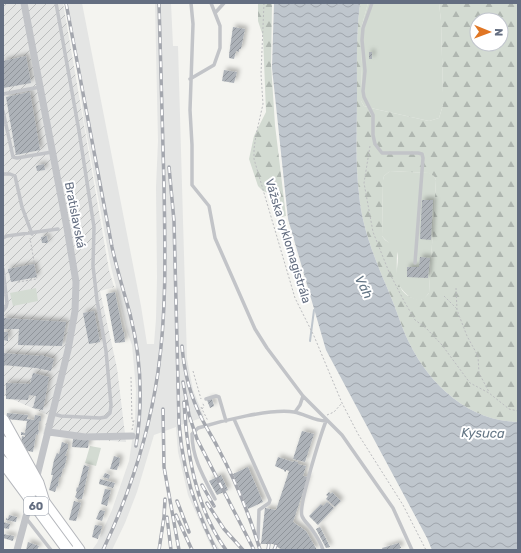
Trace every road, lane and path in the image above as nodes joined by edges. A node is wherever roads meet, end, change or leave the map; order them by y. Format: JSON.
{"nodes":[{"id":1,"x":24,"y":3,"type":"edge"},
{"id":2,"x":56,"y":3,"type":"edge"},
{"id":3,"x":191,"y":3,"type":"edge"},
{"id":4,"x":211,"y":3,"type":"edge"},
{"id":5,"x":224,"y":3,"type":"edge"},
{"id":6,"x":264,"y":3,"type":"edge"},
{"id":7,"x":372,"y":3,"type":"edge"},
{"id":8,"x":215,"y":13,"type":"junction"},
{"id":9,"x":190,"y":79,"type":"junction"},
{"id":10,"x":40,"y":87,"type":"junction"},
{"id":11,"x":3,"y":94,"type":"edge"},
{"id":12,"x":3,"y":111,"type":"edge"},
{"id":13,"x":372,"y":135,"type":"junction"},
{"id":14,"x":52,"y":152,"type":"junction"},
{"id":15,"x":3,"y":174,"type":"edge"},
{"id":16,"x":58,"y":229,"type":"dead end"},
{"id":17,"x":31,"y":235,"type":"junction"},
{"id":18,"x":3,"y":238,"type":"edge"},
{"id":19,"x":415,"y":263,"type":"dead end"},
{"id":20,"x":3,"y":270,"type":"edge"},
{"id":21,"x":18,"y":282,"type":"dead end"},
{"id":22,"x":456,"y":288,"type":"dead end"},
{"id":23,"x":444,"y":296,"type":"dead end"},
{"id":24,"x":457,"y":310,"type":"junction"},
{"id":25,"x":3,"y":311,"type":"edge"},
{"id":26,"x":193,"y":371,"type":"dead end"},
{"id":27,"x":131,"y":377,"type":"dead end"},
{"id":28,"x":198,"y":389,"type":"dead end"},
{"id":29,"x":489,"y":392,"type":"junction"},
{"id":30,"x":302,"y":396,"type":"junction"},
{"id":31,"x":206,"y":399,"type":"dead end"},
{"id":32,"x":342,"y":403,"type":"junction"},
{"id":33,"x":201,"y":407,"type":"dead end"},
{"id":34,"x":518,"y":411,"type":"edge"},
{"id":35,"x":294,"y":412,"type":"junction"},
{"id":36,"x":53,"y":414,"type":"junction"},
{"id":37,"x":323,"y":417,"type":"junction"},
{"id":38,"x":234,"y":419,"type":"junction"},
{"id":39,"x":3,"y":420,"type":"edge"},
{"id":40,"x":226,"y":421,"type":"junction"},
{"id":41,"x":326,"y":421,"type":"junction"},
{"id":42,"x":209,"y":425,"type":"junction"},
{"id":43,"x":49,"y":432,"type":"junction"},
{"id":44,"x":132,"y":436,"type":"joint"},
{"id":45,"x":3,"y":442,"type":"edge"},
{"id":46,"x":3,"y":462,"type":"edge"},
{"id":47,"x":215,"y":499,"type":"dead end"},
{"id":48,"x":44,"y":502,"type":"junction"},
{"id":49,"x":26,"y":518,"type":"junction"},
{"id":50,"x":258,"y":539,"type":"joint"},
{"id":51,"x":47,"y":544,"type":"junction"},
{"id":52,"x":17,"y":550,"type":"edge"},
{"id":53,"x":45,"y":550,"type":"edge"},
{"id":54,"x":52,"y":550,"type":"edge"},
{"id":55,"x":68,"y":550,"type":"edge"},
{"id":56,"x":79,"y":550,"type":"edge"},
{"id":57,"x":261,"y":550,"type":"edge"},
{"id":58,"x":323,"y":550,"type":"edge"},
{"id":59,"x":412,"y":550,"type":"edge"},
{"id":60,"x":426,"y":550,"type":"edge"}],
"edges":[{"from":1,"to":10,"type":"street","name":"Bratislavská"},
{"from":2,"to":36,"type":"lane"},
{"from":3,"to":9,"type":"lane"},
{"from":4,"to":8,"type":"lane"},
{"from":5,"to":8,"type":"lane"},
{"from":6,"to":32,"type":"path","name":"Vážska cyklomagistrála"},
{"from":7,"to":13,"type":"lane"},
{"from":8,"to":9,"type":"lane"},
{"from":9,"to":30,"type":"lane"},
{"from":10,"to":11,"type":"lane"},
{"from":10,"to":14,"type":"street","name":"Bratislavská"},
{"from":12,"to":14,"type":"lane"},
{"from":13,"to":19,"type":"lane"},
{"from":13,"to":29,"type":"path"},
{"from":14,"to":36,"type":"street","name":"Bratislavská"},
{"from":15,"to":17,"type":"lane"},
{"from":16,"to":17,"type":"lane"},
{"from":17,"to":18,"type":"lane"},
{"from":17,"to":21,"type":"path"},
{"from":20,"to":25,"type":"lane"},
{"from":22,"to":24,"type":"path"},
{"from":23,"to":24,"type":"path"},
{"from":24,"to":29,"type":"path"},
{"from":26,"to":28,"type":"path"},
{"from":27,"to":44,"type":"path"},
{"from":29,"to":34,"type":"path"},
{"from":30,"to":35,"type":"lane"},
{"from":30,"to":37,"type":"lane"},
{"from":31,"to":40,"type":"lane"},
{"from":32,"to":37,"type":"path"},
{"from":32,"to":60,"type":"path","name":"Vážska cyklomagistrála"},
{"from":33,"to":42,"type":"path"},
{"from":35,"to":38,"type":"lane"},
{"from":35,"to":41,"type":"lane"},
{"from":36,"to":43,"type":"street","name":"Bratislavská"},
{"from":37,"to":41,"type":"lane"},
{"from":38,"to":40,"type":"lane"},
{"from":38,"to":50,"type":"lane"},
{"from":39,"to":48,"type":"main road","bridge":true},
{"from":40,"to":42,"type":"lane"},
{"from":41,"to":58,"type":"lane"},
{"from":41,"to":59,"type":"lane"},
{"from":42,"to":47,"type":"lane"},
{"from":43,"to":44,"type":"street"},
{"from":43,"to":49,"type":"street","name":"Bratislavská"},
{"from":45,"to":48,"type":"main road","number":"60","bridge":true},
{"from":46,"to":55,"type":"main road","number":"60","bridge":true},
{"from":48,"to":56,"type":"main road","number":"60"},
{"from":49,"to":51,"type":"lane"},
{"from":49,"to":52,"type":"street","name":"Bratislavská"},
{"from":50,"to":57,"type":"path"},
{"from":51,"to":53,"type":"lane"},
{"from":51,"to":54,"type":"lane"}]}
